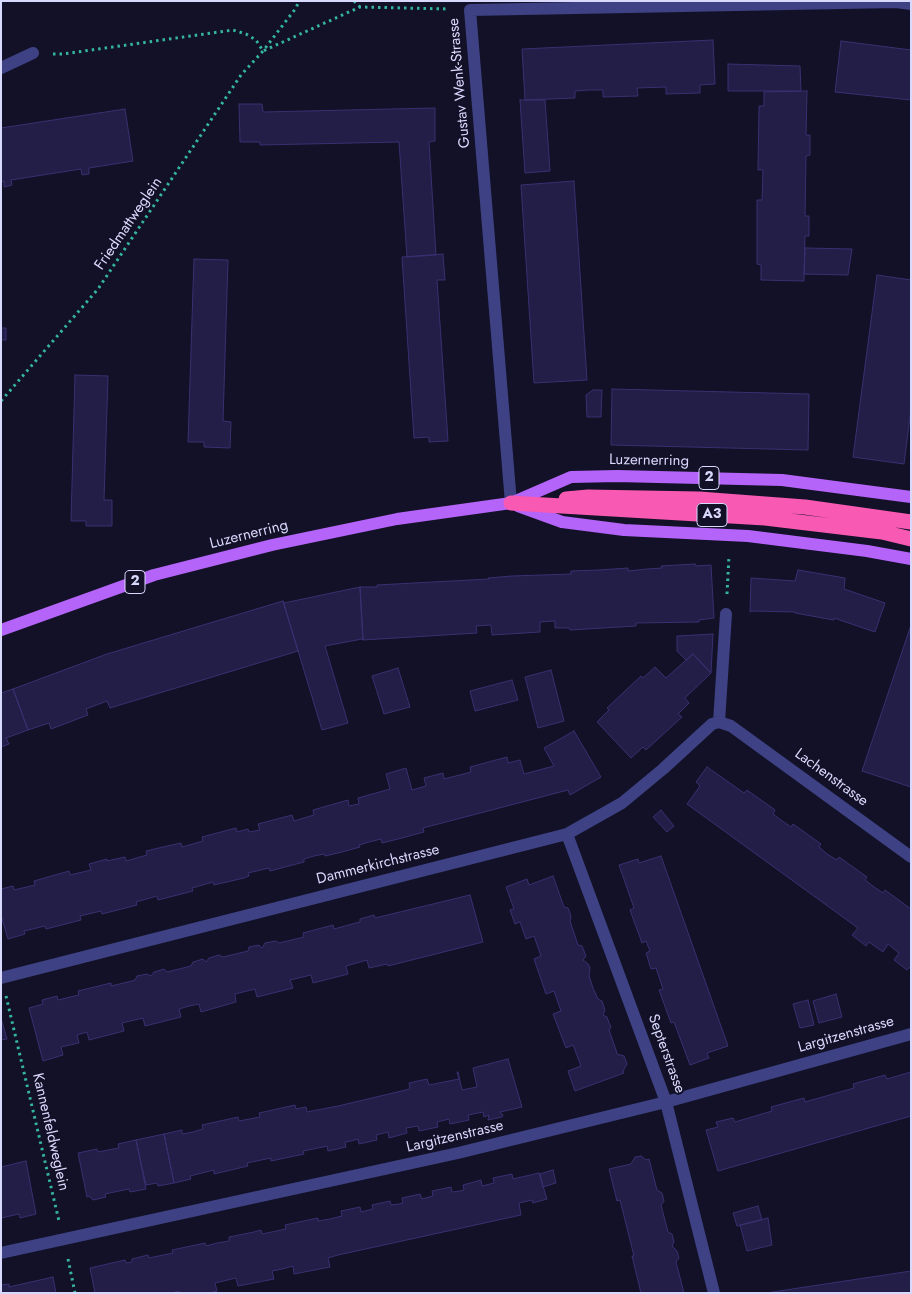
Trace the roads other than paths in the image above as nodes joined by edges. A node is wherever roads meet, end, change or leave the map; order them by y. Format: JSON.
{"nodes":[{"id":1,"x":896,"y":2,"type":"edge"},
{"id":2,"x":911,"y":4,"type":"edge"},
{"id":3,"x":34,"y":53,"type":"road end"},
{"id":4,"x":1,"y":68,"type":"edge"},
{"id":5,"x":911,"y":497,"type":"edge"},
{"id":6,"x":511,"y":504,"type":"junction"},
{"id":7,"x":911,"y":522,"type":"edge"},
{"id":8,"x":911,"y":539,"type":"edge"},
{"id":9,"x":911,"y":559,"type":"edge"},
{"id":10,"x":726,"y":614,"type":"road end"},
{"id":11,"x":1,"y":630,"type":"edge"},
{"id":12,"x":719,"y":722,"type":"junction"},
{"id":13,"x":567,"y":834,"type":"junction"},
{"id":14,"x":911,"y":857,"type":"edge"},
{"id":15,"x":1,"y":978,"type":"edge"},
{"id":16,"x":911,"y":1034,"type":"edge"},
{"id":17,"x":666,"y":1102,"type":"junction"},
{"id":18,"x":1,"y":1253,"type":"edge"},
{"id":19,"x":714,"y":1293,"type":"edge"}],
"edges":[{"from":1,"to":2,"type":"street","name":"Gustav Wenk-Strasse"},
{"from":1,"to":6,"type":"street","name":"Gustav Wenk-Strasse"},
{"from":3,"to":4,"type":"street"},
{"from":5,"to":6,"type":"main road","name":"Luzernerring","number":"2"},
{"from":6,"to":7,"type":"highway","number":"A3"},
{"from":6,"to":8,"type":"highway","number":"A3"},
{"from":6,"to":9,"type":"main road","name":"Luzernerring","number":"2"},
{"from":6,"to":11,"type":"main road","name":"Luzernerring","number":"2"},
{"from":10,"to":12,"type":"street"},
{"from":12,"to":13,"type":"street","name":"Dammerkirchstrasse"},
{"from":12,"to":14,"type":"street","name":"Lachenstrasse"},
{"from":13,"to":15,"type":"street","name":"Dammerkirchstrasse"},
{"from":13,"to":17,"type":"street","name":"Septerstrasse"},
{"from":16,"to":17,"type":"street","name":"Largitzenstrasse"},
{"from":17,"to":18,"type":"street","name":"Largitzenstrasse"},
{"from":17,"to":19,"type":"street","name":"Septerstrasse"}]}
